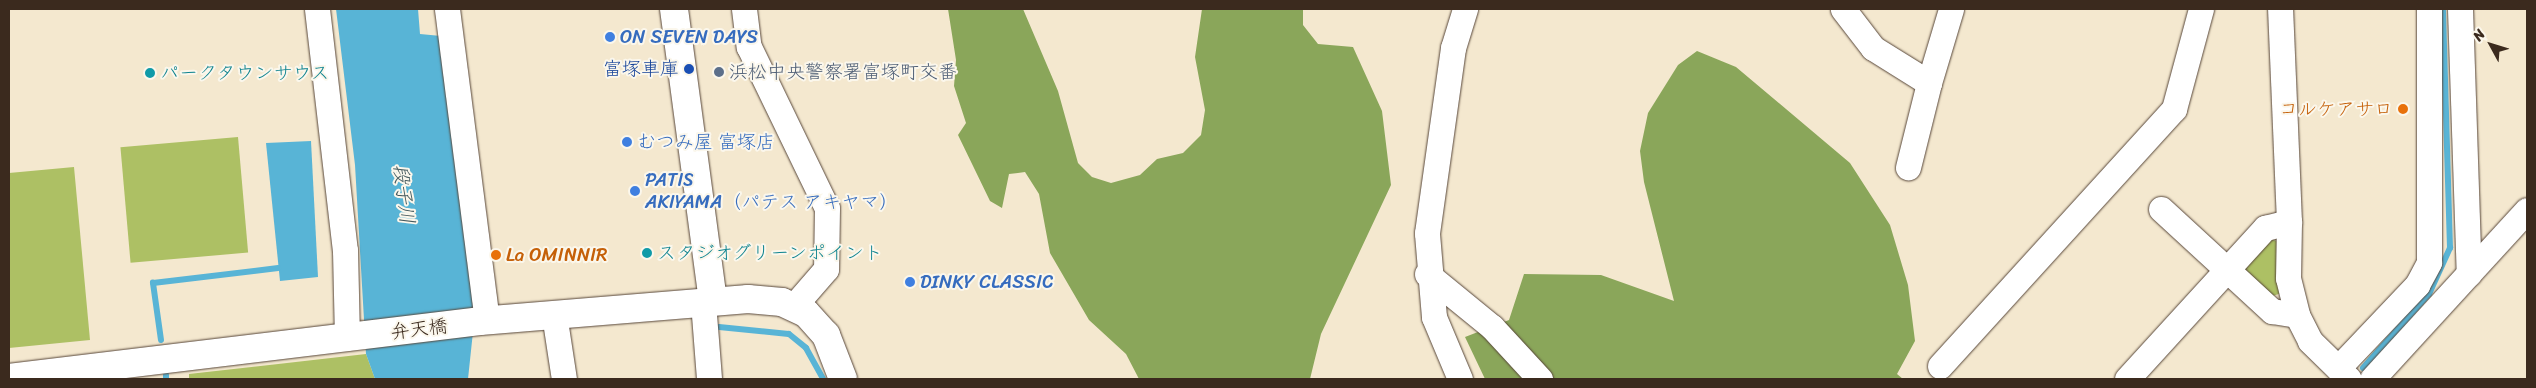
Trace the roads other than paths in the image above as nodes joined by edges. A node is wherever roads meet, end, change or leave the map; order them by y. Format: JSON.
{"nodes":[{"id":1,"x":317,"y":9,"type":"edge"},
{"id":2,"x":447,"y":9,"type":"edge"},
{"id":3,"x":674,"y":9,"type":"edge"},
{"id":4,"x":744,"y":9,"type":"edge"},
{"id":5,"x":1465,"y":9,"type":"edge"},
{"id":6,"x":1843,"y":9,"type":"edge"},
{"id":7,"x":1951,"y":9,"type":"edge"},
{"id":8,"x":2201,"y":9,"type":"edge"},
{"id":9,"x":2280,"y":9,"type":"edge"},
{"id":10,"x":2429,"y":9,"type":"edge"},
{"id":11,"x":2460,"y":9,"type":"edge"},
{"id":12,"x":1929,"y":83,"type":"junction"},
{"id":13,"x":1908,"y":167,"type":"dead end"},
{"id":14,"x":2161,"y":209,"type":"dead end"},
{"id":15,"x":2527,"y":210,"type":"edge"},
{"id":16,"x":2289,"y":222,"type":"junction"},
{"id":17,"x":2227,"y":269,"type":"junction"},
{"id":18,"x":1428,"y":274,"type":"junction"},
{"id":19,"x":2469,"y":274,"type":"junction"},
{"id":20,"x":794,"y":306,"type":"junction"},
{"id":21,"x":554,"y":314,"type":"junction"},
{"id":22,"x":2297,"y":314,"type":"junction"},
{"id":23,"x":707,"y":315,"type":"junction"},
{"id":24,"x":484,"y":320,"type":"junction"},
{"id":25,"x":353,"y":337,"type":"junction"},
{"id":26,"x":1940,"y":366,"type":"dead end"},
{"id":27,"x":2340,"y":374,"type":"edge"},
{"id":28,"x":9,"y":378,"type":"edge"},
{"id":29,"x":564,"y":379,"type":"edge"},
{"id":30,"x":709,"y":379,"type":"edge"},
{"id":31,"x":843,"y":379,"type":"edge"},
{"id":32,"x":1460,"y":379,"type":"edge"},
{"id":33,"x":1540,"y":379,"type":"edge"},
{"id":34,"x":2127,"y":379,"type":"edge"},
{"id":35,"x":2372,"y":379,"type":"edge"}],
"edges":[{"from":1,"to":25,"type":"street"},
{"from":2,"to":24,"type":"street"},
{"from":3,"to":23,"type":"street"},
{"from":4,"to":20,"type":"street"},
{"from":5,"to":18,"type":"street"},
{"from":6,"to":12,"type":"street"},
{"from":7,"to":12,"type":"street"},
{"from":8,"to":26,"type":"street"},
{"from":9,"to":16,"type":"street"},
{"from":10,"to":27,"type":"street"},
{"from":11,"to":19,"type":"street"},
{"from":12,"to":13,"type":"street"},
{"from":14,"to":17,"type":"street"},
{"from":15,"to":19,"type":"street"},
{"from":16,"to":17,"type":"street"},
{"from":16,"to":22,"type":"street"},
{"from":17,"to":22,"type":"street"},
{"from":17,"to":34,"type":"street"},
{"from":18,"to":32,"type":"street"},
{"from":18,"to":33,"type":"street"},
{"from":19,"to":35,"type":"street"},
{"from":20,"to":23,"type":"street","name":"弁天橋"},
{"from":20,"to":31,"type":"street"},
{"from":21,"to":23,"type":"street","name":"弁天橋"},
{"from":21,"to":24,"type":"street","name":"弁天橋"},
{"from":21,"to":29,"type":"street"},
{"from":22,"to":27,"type":"street"},
{"from":23,"to":30,"type":"street"},
{"from":24,"to":25,"type":"street","name":"弁天橋"},
{"from":25,"to":28,"type":"street","name":"弁天橋"}]}
